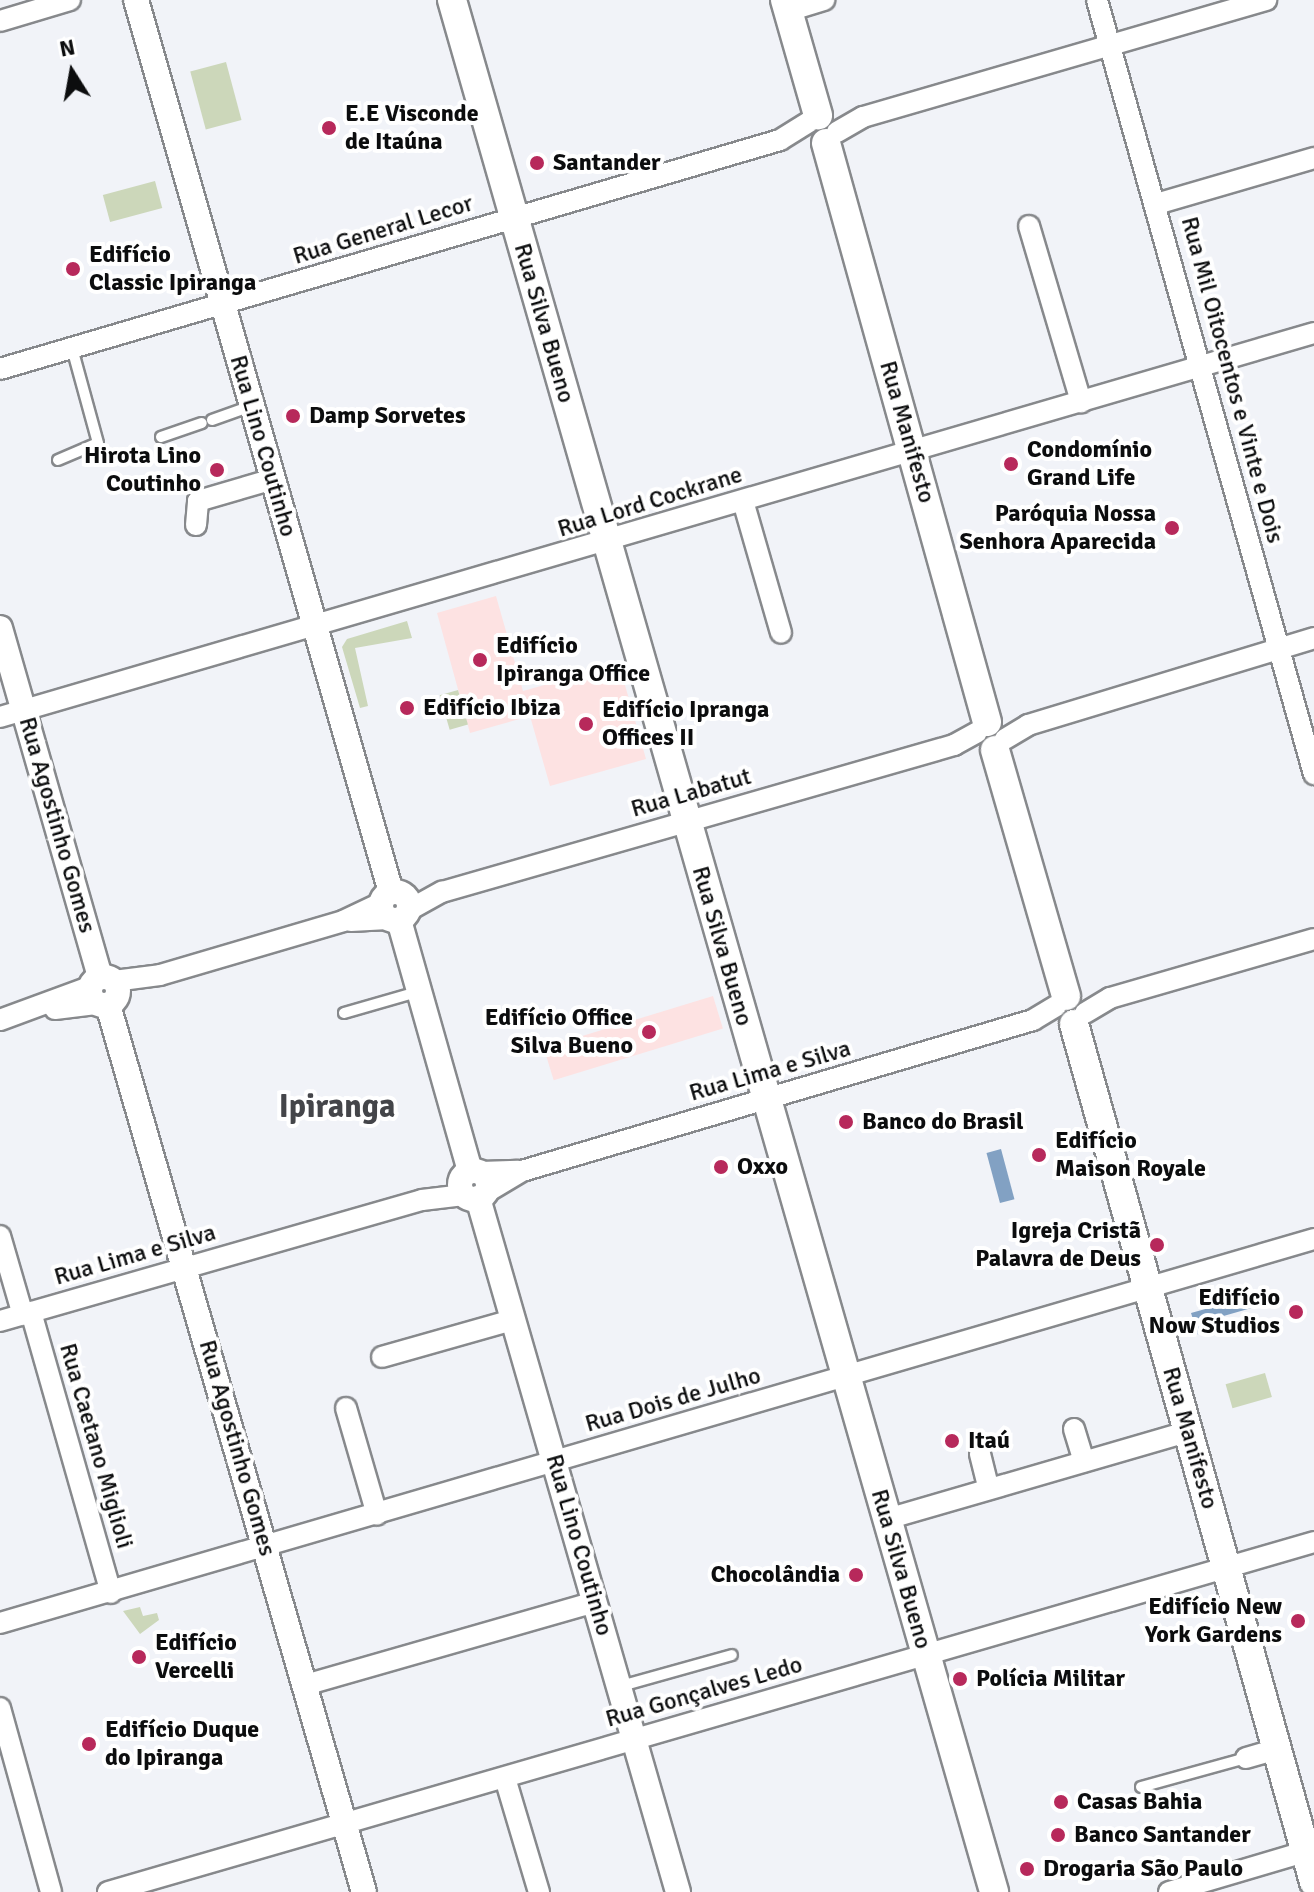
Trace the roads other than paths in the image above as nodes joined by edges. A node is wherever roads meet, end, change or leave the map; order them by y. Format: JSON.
{"nodes":[{"id":1,"x":70,"y":0,"type":"edge"},
{"id":2,"x":136,"y":0,"type":"edge"},
{"id":3,"x":452,"y":0,"type":"edge"},
{"id":4,"x":824,"y":0,"type":"edge"},
{"id":5,"x":1097,"y":0,"type":"edge"},
{"id":6,"x":1266,"y":0,"type":"edge"},
{"id":7,"x":786,"y":5,"type":"edge"},
{"id":8,"x":0,"y":21,"type":"edge"},
{"id":9,"x":1109,"y":43,"type":"junction"},
{"id":10,"x":823,"y":128,"type":"junction"},
{"id":11,"x":1314,"y":158,"type":"edge"},
{"id":12,"x":1156,"y":204,"type":"junction"},
{"id":13,"x":515,"y":218,"type":"junction"},
{"id":14,"x":1029,"y":226,"type":"dead end"},
{"id":15,"x":223,"y":305,"type":"junction"},
{"id":16,"x":1314,"y":333,"type":"edge"},
{"id":17,"x":72,"y":348,"type":"junction"},
{"id":18,"x":1200,"y":367,"type":"junction"},
{"id":19,"x":0,"y":369,"type":"edge"},
{"id":20,"x":1081,"y":402,"type":"junction"},
{"id":21,"x":252,"y":406,"type":"junction"},
{"id":22,"x":161,"y":437,"type":"dead end"},
{"id":23,"x":912,"y":451,"type":"junction"},
{"id":24,"x":58,"y":460,"type":"dead end"},
{"id":25,"x":273,"y":479,"type":"junction"},
{"id":26,"x":743,"y":501,"type":"junction"},
{"id":27,"x":196,"y":525,"type":"dead end"},
{"id":28,"x":605,"y":543,"type":"junction"},
{"id":29,"x":314,"y":626,"type":"junction"},
{"id":30,"x":0,"y":628,"type":"edge"},
{"id":31,"x":781,"y":633,"type":"dead end"},
{"id":32,"x":1314,"y":638,"type":"edge"},
{"id":33,"x":1279,"y":649,"type":"junction"},
{"id":34,"x":24,"y":711,"type":"junction"},
{"id":35,"x":0,"y":717,"type":"edge"},
{"id":36,"x":991,"y":735,"type":"junction"},
{"id":37,"x":1314,"y":774,"type":"edge"},
{"id":38,"x":687,"y":821,"type":"junction"},
{"id":39,"x":395,"y":906,"type":"junction"},
{"id":40,"x":1314,"y":939,"type":"edge"},
{"id":41,"x":419,"y":991,"type":"junction"},
{"id":42,"x":104,"y":992,"type":"junction"},
{"id":43,"x":1065,"y":1011,"type":"junction"},
{"id":44,"x":344,"y":1013,"type":"dead end"},
{"id":45,"x":0,"y":1020,"type":"edge"},
{"id":46,"x":767,"y":1101,"type":"junction"},
{"id":47,"x":473,"y":1185,"type":"junction"},
{"id":48,"x":0,"y":1236,"type":"edge"},
{"id":49,"x":1314,"y":1239,"type":"edge"},
{"id":50,"x":185,"y":1267,"type":"junction"},
{"id":51,"x":1148,"y":1287,"type":"junction"},
{"id":52,"x":27,"y":1313,"type":"junction"},
{"id":53,"x":513,"y":1320,"type":"junction"},
{"id":54,"x":0,"y":1321,"type":"edge"},
{"id":55,"x":382,"y":1357,"type":"dead end"},
{"id":56,"x":845,"y":1377,"type":"junction"},
{"id":57,"x":346,"y":1408,"type":"dead end"},
{"id":58,"x":1074,"y":1429,"type":"dead end"},
{"id":59,"x":1189,"y":1431,"type":"junction"},
{"id":60,"x":980,"y":1454,"type":"dead end"},
{"id":61,"x":555,"y":1461,"type":"junction"},
{"id":62,"x":1084,"y":1462,"type":"junction"},
{"id":63,"x":989,"y":1489,"type":"junction"},
{"id":64,"x":377,"y":1515,"type":"junction"},
{"id":65,"x":887,"y":1519,"type":"junction"},
{"id":66,"x":1314,"y":1542,"type":"edge"},
{"id":67,"x":266,"y":1549,"type":"junction"},
{"id":68,"x":1227,"y":1568,"type":"junction"},
{"id":69,"x":111,"y":1593,"type":"junction"},
{"id":70,"x":594,"y":1602,"type":"junction"},
{"id":71,"x":0,"y":1623,"type":"edge"},
{"id":72,"x":732,"y":1655,"type":"dead end"},
{"id":73,"x":926,"y":1655,"type":"junction"},
{"id":74,"x":305,"y":1685,"type":"junction"},
{"id":75,"x":619,"y":1686,"type":"junction"},
{"id":76,"x":0,"y":1708,"type":"edge"},
{"id":77,"x":635,"y":1739,"type":"junction"},
{"id":78,"x":1277,"y":1749,"type":"junction"},
{"id":79,"x":1246,"y":1758,"type":"joint"},
{"id":80,"x":505,"y":1778,"type":"junction"},
{"id":81,"x":1141,"y":1787,"type":"dead end"},
{"id":82,"x":345,"y":1824,"type":"junction"},
{"id":83,"x":1310,"y":1851,"type":"edge"},
{"id":84,"x":1314,"y":1882,"type":"edge"},
{"id":85,"x":51,"y":1892,"type":"edge"},
{"id":86,"x":108,"y":1892,"type":"edge"},
{"id":87,"x":364,"y":1892,"type":"edge"},
{"id":88,"x":539,"y":1892,"type":"edge"},
{"id":89,"x":678,"y":1892,"type":"edge"},
{"id":90,"x":994,"y":1892,"type":"edge"},
{"id":91,"x":1169,"y":1892,"type":"edge"}],
"edges":[{"from":1,"to":8,"type":"street"},
{"from":2,"to":15,"type":"street","name":"Rua Lino Coutinho"},
{"from":3,"to":13,"type":"main road","name":"Rua Silva Bueno"},
{"from":4,"to":7,"type":"street"},
{"from":5,"to":9,"type":"street","name":"Rua Mil Oitocentos e Vinte e Dois"},
{"from":6,"to":9,"type":"street","name":"Rua General Lecor"},
{"from":7,"to":10,"type":"main road","name":"Rua Manifesto"},
{"from":9,"to":10,"type":"street","name":"Rua General Lecor"},
{"from":9,"to":12,"type":"street","name":"Rua Mil Oitocentos e Vinte e Dois"},
{"from":10,"to":13,"type":"street","name":"Rua General Lecor"},
{"from":10,"to":23,"type":"main road","name":"Rua Manifesto"},
{"from":11,"to":12,"type":"street"},
{"from":12,"to":18,"type":"street","name":"Rua Mil Oitocentos e Vinte e Dois"},
{"from":13,"to":15,"type":"street","name":"Rua General Lecor"},
{"from":13,"to":28,"type":"main road","name":"Rua Silva Bueno"},
{"from":14,"to":20,"type":"street"},
{"from":15,"to":17,"type":"street","name":"Rua General Lecor"},
{"from":15,"to":21,"type":"street","name":"Rua Lino Coutinho"},
{"from":16,"to":18,"type":"street","name":"Rua Lord Cockrane"},
{"from":17,"to":19,"type":"street","name":"Rua General Lecor"},
{"from":17,"to":24,"type":"lane"},
{"from":18,"to":20,"type":"street","name":"Rua Lord Cockrane"},
{"from":18,"to":33,"type":"street","name":"Rua Mil Oitocentos e Vinte e Dois"},
{"from":20,"to":23,"type":"street","name":"Rua Lord Cockrane"},
{"from":21,"to":22,"type":"lane"},
{"from":21,"to":25,"type":"street","name":"Rua Lino Coutinho"},
{"from":23,"to":26,"type":"street","name":"Rua Lord Cockrane"},
{"from":23,"to":36,"type":"main road","name":"Rua Manifesto"},
{"from":25,"to":27,"type":"street"},
{"from":25,"to":29,"type":"street","name":"Rua Lino Coutinho"},
{"from":26,"to":28,"type":"street","name":"Rua Lord Cockrane"},
{"from":26,"to":31,"type":"street"},
{"from":28,"to":29,"type":"street","name":"Rua Lord Cockrane"},
{"from":28,"to":38,"type":"main road","name":"Rua Silva Bueno"},
{"from":29,"to":34,"type":"street","name":"Rua Lord Cockrane"},
{"from":29,"to":39,"type":"street","name":"Rua Lino Coutinho"},
{"from":30,"to":34,"type":"street","name":"Rua Agostinho Gomes"},
{"from":32,"to":33,"type":"street","name":"Rua Labatut"},
{"from":33,"to":36,"type":"street","name":"Rua Labatut"},
{"from":33,"to":37,"type":"street","name":"Rua Mil Oitocentos e Vinte e Dois"},
{"from":34,"to":35,"type":"street","name":"Rua Lord Cockrane"},
{"from":34,"to":42,"type":"street","name":"Rua Agostinho Gomes"},
{"from":36,"to":38,"type":"street","name":"Rua Labatut"},
{"from":36,"to":43,"type":"main road","name":"Rua Manifesto"},
{"from":38,"to":39,"type":"street","name":"Rua Labatut"},
{"from":38,"to":46,"type":"main road","name":"Rua Silva Bueno"},
{"from":39,"to":41,"type":"street","name":"Rua Lino Coutinho"},
{"from":39,"to":42,"type":"street","name":"Rua Labatut"},
{"from":40,"to":43,"type":"street","name":"Rua Lima e Silva"},
{"from":41,"to":44,"type":"lane"},
{"from":41,"to":47,"type":"street","name":"Rua Lino Coutinho"},
{"from":42,"to":45,"type":"street","name":"Rua Labatut"},
{"from":42,"to":50,"type":"street","name":"Rua Agostinho Gomes"},
{"from":43,"to":46,"type":"street","name":"Rua Lima e Silva"},
{"from":43,"to":51,"type":"main road","name":"Rua Manifesto"},
{"from":46,"to":47,"type":"street","name":"Rua Lima e Silva"},
{"from":46,"to":56,"type":"main road","name":"Rua Silva Bueno"},
{"from":47,"to":50,"type":"street","name":"Rua Lima e Silva"},
{"from":47,"to":53,"type":"street","name":"Rua Lino Coutinho"},
{"from":48,"to":52,"type":"street","name":"Rua Caetano Miglioli"},
{"from":49,"to":51,"type":"street","name":"Rua Dois de Julho"},
{"from":50,"to":52,"type":"street","name":"Rua Lima e Silva"},
{"from":50,"to":67,"type":"street","name":"Rua Agostinho Gomes"},
{"from":51,"to":56,"type":"street","name":"Rua Dois de Julho"},
{"from":51,"to":59,"type":"main road","name":"Rua Manifesto"},
{"from":52,"to":54,"type":"street","name":"Rua Lima e Silva"},
{"from":52,"to":69,"type":"street","name":"Rua Caetano Miglioli"},
{"from":53,"to":55,"type":"street"},
{"from":53,"to":61,"type":"street","name":"Rua Lino Coutinho"},
{"from":56,"to":61,"type":"street","name":"Rua Dois de Julho"},
{"from":56,"to":65,"type":"main road","name":"Rua Silva Bueno"},
{"from":57,"to":64,"type":"street"},
{"from":58,"to":62,"type":"street"},
{"from":59,"to":62,"type":"street"},
{"from":59,"to":68,"type":"main road","name":"Rua Manifesto"},
{"from":60,"to":63,"type":"street"},
{"from":61,"to":64,"type":"street","name":"Rua Dois de Julho"},
{"from":61,"to":70,"type":"street","name":"Rua Lino Coutinho"},
{"from":62,"to":63,"type":"street"},
{"from":63,"to":65,"type":"street"},
{"from":64,"to":67,"type":"street","name":"Rua Dois de Julho"},
{"from":65,"to":73,"type":"main road","name":"Rua Silva Bueno"},
{"from":66,"to":68,"type":"street","name":"Rua Gonçalves Ledo"},
{"from":67,"to":69,"type":"street","name":"Rua Dois de Julho"},
{"from":67,"to":74,"type":"street","name":"Rua Agostinho Gomes"},
{"from":68,"to":73,"type":"street","name":"Rua Gonçalves Ledo"},
{"from":68,"to":78,"type":"main road","name":"Rua Manifesto"},
{"from":69,"to":71,"type":"street","name":"Rua Dois de Julho"},
{"from":70,"to":74,"type":"street"},
{"from":70,"to":75,"type":"street","name":"Rua Lino Coutinho"},
{"from":72,"to":75,"type":"lane"},
{"from":73,"to":77,"type":"street","name":"Rua Gonçalves Ledo"},
{"from":73,"to":90,"type":"main road","name":"Rua Silva Bueno"},
{"from":74,"to":82,"type":"street","name":"Rua Agostinho Gomes"},
{"from":75,"to":77,"type":"street","name":"Rua Lino Coutinho"},
{"from":76,"to":85,"type":"street"},
{"from":77,"to":80,"type":"street","name":"Rua Gonçalves Ledo"},
{"from":77,"to":89,"type":"street","name":"Rua Lino Coutinho"},
{"from":78,"to":79,"type":"street"},
{"from":78,"to":83,"type":"main road","name":"Rua Manifesto"},
{"from":79,"to":81,"type":"lane"},
{"from":80,"to":82,"type":"street","name":"Rua Gonçalves Ledo"},
{"from":80,"to":88,"type":"street"},
{"from":82,"to":86,"type":"street","name":"Rua Gonçalves Ledo"},
{"from":82,"to":87,"type":"street","name":"Rua Agostinho Gomes"},
{"from":83,"to":84,"type":"main road","name":"Rua Manifesto"},
{"from":83,"to":91,"type":"street"}]}
